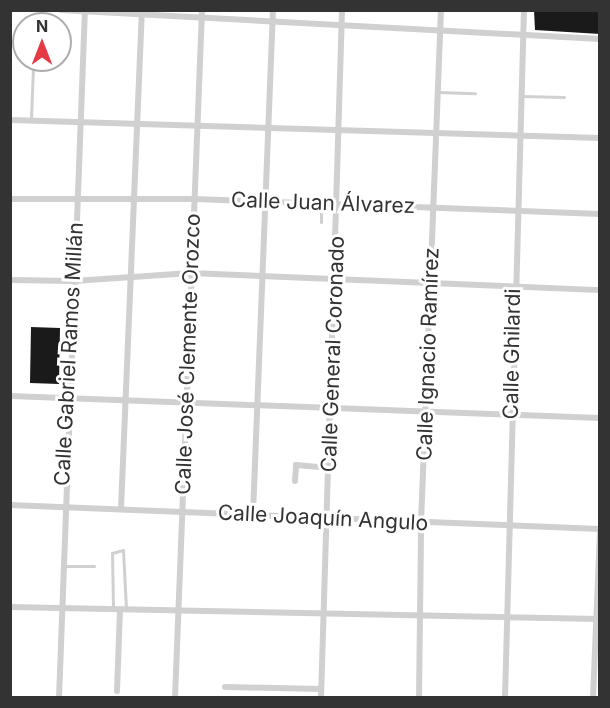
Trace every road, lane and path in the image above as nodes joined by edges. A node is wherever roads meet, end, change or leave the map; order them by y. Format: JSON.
{"nodes":[{"id":1,"x":61,"y":10,"type":"edge"},
{"id":2,"x":202,"y":10,"type":"edge"},
{"id":3,"x":273,"y":10,"type":"edge"},
{"id":4,"x":342,"y":10,"type":"edge"},
{"id":5,"x":441,"y":10,"type":"edge"},
{"id":6,"x":524,"y":10,"type":"edge"},
{"id":7,"x":85,"y":11,"type":"edge"},
{"id":8,"x":142,"y":15,"type":"junction"},
{"id":9,"x":202,"y":18,"type":"junction"},
{"id":10,"x":272,"y":22,"type":"junction"},
{"id":11,"x":342,"y":25,"type":"junction"},
{"id":12,"x":441,"y":30,"type":"junction"},
{"id":13,"x":523,"y":34,"type":"junction"},
{"id":14,"x":600,"y":39,"type":"edge"},
{"id":15,"x":33,"y":72,"type":"edge"},
{"id":16,"x":438,"y":92,"type":"junction"},
{"id":17,"x":475,"y":93,"type":"dead end"},
{"id":18,"x":520,"y":96,"type":"junction"},
{"id":19,"x":564,"y":97,"type":"dead end"},
{"id":20,"x":10,"y":120,"type":"edge"},
{"id":21,"x":31,"y":121,"type":"junction"},
{"id":22,"x":79,"y":123,"type":"junction"},
{"id":23,"x":136,"y":125,"type":"junction"},
{"id":24,"x":197,"y":126,"type":"junction"},
{"id":25,"x":270,"y":127,"type":"junction"},
{"id":26,"x":340,"y":130,"type":"junction"},
{"id":27,"x":436,"y":133,"type":"junction"},
{"id":28,"x":519,"y":135,"type":"junction"},
{"id":29,"x":600,"y":138,"type":"edge"},
{"id":30,"x":10,"y":199,"type":"edge"},
{"id":31,"x":134,"y":199,"type":"junction"},
{"id":32,"x":194,"y":199,"type":"junction"},
{"id":33,"x":76,"y":201,"type":"junction"},
{"id":34,"x":267,"y":201,"type":"junction"},
{"id":35,"x":321,"y":203,"type":"junction"},
{"id":36,"x":338,"y":204,"type":"junction"},
{"id":37,"x":434,"y":208,"type":"junction"},
{"id":38,"x":516,"y":210,"type":"junction"},
{"id":39,"x":600,"y":214,"type":"edge"},
{"id":40,"x":321,"y":222,"type":"dead end"},
{"id":41,"x":191,"y":273,"type":"junction"},
{"id":42,"x":264,"y":276,"type":"junction"},
{"id":43,"x":132,"y":277,"type":"junction"},
{"id":44,"x":335,"y":279,"type":"junction"},
{"id":45,"x":10,"y":280,"type":"edge"},
{"id":46,"x":74,"y":281,"type":"junction"},
{"id":47,"x":430,"y":283,"type":"junction"},
{"id":48,"x":513,"y":286,"type":"junction"},
{"id":49,"x":600,"y":290,"type":"edge"},
{"id":50,"x":10,"y":396,"type":"edge"},
{"id":51,"x":67,"y":398,"type":"junction"},
{"id":52,"x":126,"y":400,"type":"junction"},
{"id":53,"x":186,"y":401,"type":"junction"},
{"id":54,"x":259,"y":405,"type":"junction"},
{"id":55,"x":331,"y":408,"type":"junction"},
{"id":56,"x":426,"y":411,"type":"junction"},
{"id":57,"x":510,"y":415,"type":"junction"},
{"id":58,"x":600,"y":418,"type":"edge"},
{"id":59,"x":329,"y":468,"type":"junction"},
{"id":60,"x":295,"y":481,"type":"dead end"},
{"id":61,"x":10,"y":505,"type":"edge"},
{"id":62,"x":62,"y":507,"type":"junction"},
{"id":63,"x":121,"y":509,"type":"junction"},
{"id":64,"x":182,"y":512,"type":"junction"},
{"id":65,"x":253,"y":514,"type":"junction"},
{"id":66,"x":327,"y":519,"type":"junction"},
{"id":67,"x":421,"y":523,"type":"junction"},
{"id":68,"x":507,"y":526,"type":"junction"},
{"id":69,"x":600,"y":530,"type":"edge"},
{"id":70,"x":62,"y":566,"type":"junction"},
{"id":71,"x":94,"y":566,"type":"dead end"},
{"id":72,"x":10,"y":607,"type":"edge"},
{"id":73,"x":61,"y":609,"type":"junction"},
{"id":74,"x":113,"y":610,"type":"junction"},
{"id":75,"x":123,"y":611,"type":"junction"},
{"id":76,"x":178,"y":611,"type":"junction"},
{"id":77,"x":324,"y":614,"type":"junction"},
{"id":78,"x":421,"y":616,"type":"junction"},
{"id":79,"x":507,"y":617,"type":"junction"},
{"id":80,"x":597,"y":619,"type":"edge"},
{"id":81,"x":225,"y":687,"type":"dead end"},
{"id":82,"x":321,"y":689,"type":"junction"},
{"id":83,"x":117,"y":691,"type":"dead end"},
{"id":84,"x":58,"y":698,"type":"edge"},
{"id":85,"x":175,"y":698,"type":"edge"},
{"id":86,"x":321,"y":698,"type":"edge"},
{"id":87,"x":419,"y":698,"type":"edge"},
{"id":88,"x":506,"y":698,"type":"edge"},
{"id":89,"x":593,"y":698,"type":"edge"}],
"edges":[{"from":1,"to":7,"type":"street"},
{"from":2,"to":9,"type":"street","name":"Calle José Clemente Orozco"},
{"from":3,"to":10,"type":"street"},
{"from":4,"to":11,"type":"street","name":"Calle General Coronado"},
{"from":5,"to":12,"type":"street","name":"Calle Ignacio Ramírez"},
{"from":6,"to":13,"type":"street","name":"Calle Ghilardi"},
{"from":7,"to":8,"type":"street"},
{"from":7,"to":22,"type":"street","name":"Calle Gabriel Ramos Millán"},
{"from":8,"to":9,"type":"street"},
{"from":8,"to":23,"type":"street"},
{"from":9,"to":10,"type":"street"},
{"from":9,"to":24,"type":"street","name":"Calle José Clemente Orozco"},
{"from":10,"to":11,"type":"street"},
{"from":10,"to":25,"type":"street"},
{"from":11,"to":12,"type":"street"},
{"from":11,"to":26,"type":"street","name":"Calle General Coronado"},
{"from":12,"to":13,"type":"street"},
{"from":12,"to":16,"type":"street","name":"Calle Ignacio Ramírez"},
{"from":13,"to":14,"type":"street"},
{"from":13,"to":18,"type":"street","name":"Calle Ghilardi"},
{"from":15,"to":21,"type":"lane"},
{"from":16,"to":17,"type":"lane"},
{"from":16,"to":27,"type":"street","name":"Calle Ignacio Ramírez"},
{"from":18,"to":19,"type":"lane"},
{"from":18,"to":28,"type":"street","name":"Calle Ghilardi"},
{"from":20,"to":21,"type":"street"},
{"from":21,"to":22,"type":"street"},
{"from":22,"to":23,"type":"street"},
{"from":22,"to":33,"type":"street","name":"Calle Gabriel Ramos Millán"},
{"from":23,"to":24,"type":"street"},
{"from":23,"to":31,"type":"street"},
{"from":24,"to":25,"type":"street"},
{"from":24,"to":32,"type":"street","name":"Calle José Clemente Orozco"},
{"from":25,"to":26,"type":"street"},
{"from":25,"to":34,"type":"street"},
{"from":26,"to":27,"type":"street"},
{"from":26,"to":36,"type":"street","name":"Calle General Coronado"},
{"from":27,"to":28,"type":"street"},
{"from":27,"to":37,"type":"street","name":"Calle Ignacio Ramírez"},
{"from":28,"to":29,"type":"street"},
{"from":28,"to":38,"type":"street","name":"Calle Ghilardi"},
{"from":30,"to":33,"type":"street","name":"Calle Juan Álvarez"},
{"from":31,"to":32,"type":"street","name":"Calle Juan Álvarez"},
{"from":31,"to":33,"type":"street","name":"Calle Juan Álvarez"},
{"from":31,"to":43,"type":"street"},
{"from":32,"to":34,"type":"street","name":"Calle Juan Álvarez"},
{"from":32,"to":41,"type":"street","name":"Calle José Clemente Orozco"},
{"from":33,"to":46,"type":"street","name":"Calle Gabriel Ramos Millán"},
{"from":34,"to":35,"type":"street","name":"Calle Juan Álvarez"},
{"from":34,"to":42,"type":"street"},
{"from":35,"to":36,"type":"street","name":"Calle Juan Álvarez"},
{"from":35,"to":40,"type":"lane"},
{"from":36,"to":37,"type":"street","name":"Calle Juan Álvarez"},
{"from":36,"to":44,"type":"street","name":"Calle General Coronado"},
{"from":37,"to":38,"type":"street","name":"Calle Juan Álvarez"},
{"from":37,"to":47,"type":"street","name":"Calle Ignacio Ramírez"},
{"from":38,"to":39,"type":"street","name":"Calle Juan Álvarez"},
{"from":38,"to":48,"type":"street","name":"Calle Ghilardi"},
{"from":41,"to":42,"type":"street"},
{"from":41,"to":43,"type":"street"},
{"from":41,"to":53,"type":"street","name":"Calle José Clemente Orozco"},
{"from":42,"to":44,"type":"street"},
{"from":42,"to":54,"type":"street"},
{"from":43,"to":46,"type":"street"},
{"from":43,"to":52,"type":"street"},
{"from":44,"to":47,"type":"street"},
{"from":44,"to":55,"type":"street","name":"Calle General Coronado"},
{"from":45,"to":46,"type":"street"},
{"from":46,"to":51,"type":"street","name":"Calle Gabriel Ramos Millán"},
{"from":47,"to":48,"type":"street"},
{"from":47,"to":56,"type":"street","name":"Calle Ignacio Ramírez"},
{"from":48,"to":49,"type":"street"},
{"from":48,"to":57,"type":"street","name":"Calle Ghilardi"},
{"from":50,"to":51,"type":"street"},
{"from":51,"to":52,"type":"street"},
{"from":51,"to":62,"type":"street","name":"Calle Gabriel Ramos Millán"},
{"from":52,"to":53,"type":"street"},
{"from":52,"to":63,"type":"street"},
{"from":53,"to":54,"type":"street"},
{"from":53,"to":64,"type":"street","name":"Calle José Clemente Orozco"},
{"from":54,"to":55,"type":"street"},
{"from":54,"to":65,"type":"street"},
{"from":55,"to":56,"type":"street"},
{"from":55,"to":59,"type":"street","name":"Calle General Coronado"},
{"from":56,"to":57,"type":"street"},
{"from":56,"to":67,"type":"street","name":"Calle Ignacio Ramírez"},
{"from":57,"to":58,"type":"street"},
{"from":57,"to":68,"type":"street","name":"Calle Ghilardi"},
{"from":59,"to":60,"type":"street"},
{"from":59,"to":66,"type":"street","name":"Calle General Coronado"},
{"from":61,"to":62,"type":"street","name":"Calle Joaquín Angulo"},
{"from":62,"to":63,"type":"street","name":"Calle Joaquín Angulo"},
{"from":62,"to":70,"type":"street","name":"Calle Gabriel Ramos Millán"},
{"from":63,"to":64,"type":"street","name":"Calle Joaquín Angulo"},
{"from":64,"to":65,"type":"street","name":"Calle Joaquín Angulo"},
{"from":64,"to":76,"type":"street","name":"Calle José Clemente Orozco"},
{"from":65,"to":66,"type":"street","name":"Calle Joaquín Angulo"},
{"from":66,"to":67,"type":"street","name":"Calle Joaquín Angulo"},
{"from":66,"to":77,"type":"street","name":"Calle General Coronado"},
{"from":67,"to":68,"type":"street","name":"Calle Joaquín Angulo"},
{"from":67,"to":78,"type":"street","name":"Calle Ignacio Ramírez"},
{"from":68,"to":69,"type":"street","name":"Calle Joaquín Angulo"},
{"from":68,"to":79,"type":"street","name":"Calle Ghilardi"},
{"from":69,"to":80,"type":"street"},
{"from":70,"to":71,"type":"lane"},
{"from":70,"to":73,"type":"street","name":"Calle Gabriel Ramos Millán"},
{"from":72,"to":73,"type":"street"},
{"from":73,"to":74,"type":"street"},
{"from":73,"to":84,"type":"street","name":"Calle Gabriel Ramos Millán"},
{"from":74,"to":75,"type":"street"},
{"from":74,"to":75,"type":"lane"},
{"from":75,"to":76,"type":"street"},
{"from":75,"to":83,"type":"street"},
{"from":76,"to":77,"type":"street"},
{"from":76,"to":85,"type":"street","name":"Calle José Clemente Orozco"},
{"from":77,"to":78,"type":"street"},
{"from":77,"to":82,"type":"street","name":"Calle General Coronado"},
{"from":78,"to":79,"type":"street"},
{"from":78,"to":87,"type":"street","name":"Calle Ignacio Ramírez"},
{"from":79,"to":80,"type":"street"},
{"from":79,"to":88,"type":"street","name":"Calle Ghilardi"},
{"from":80,"to":89,"type":"street"},
{"from":81,"to":82,"type":"street"},
{"from":82,"to":86,"type":"street","name":"Calle General Coronado"}]}
